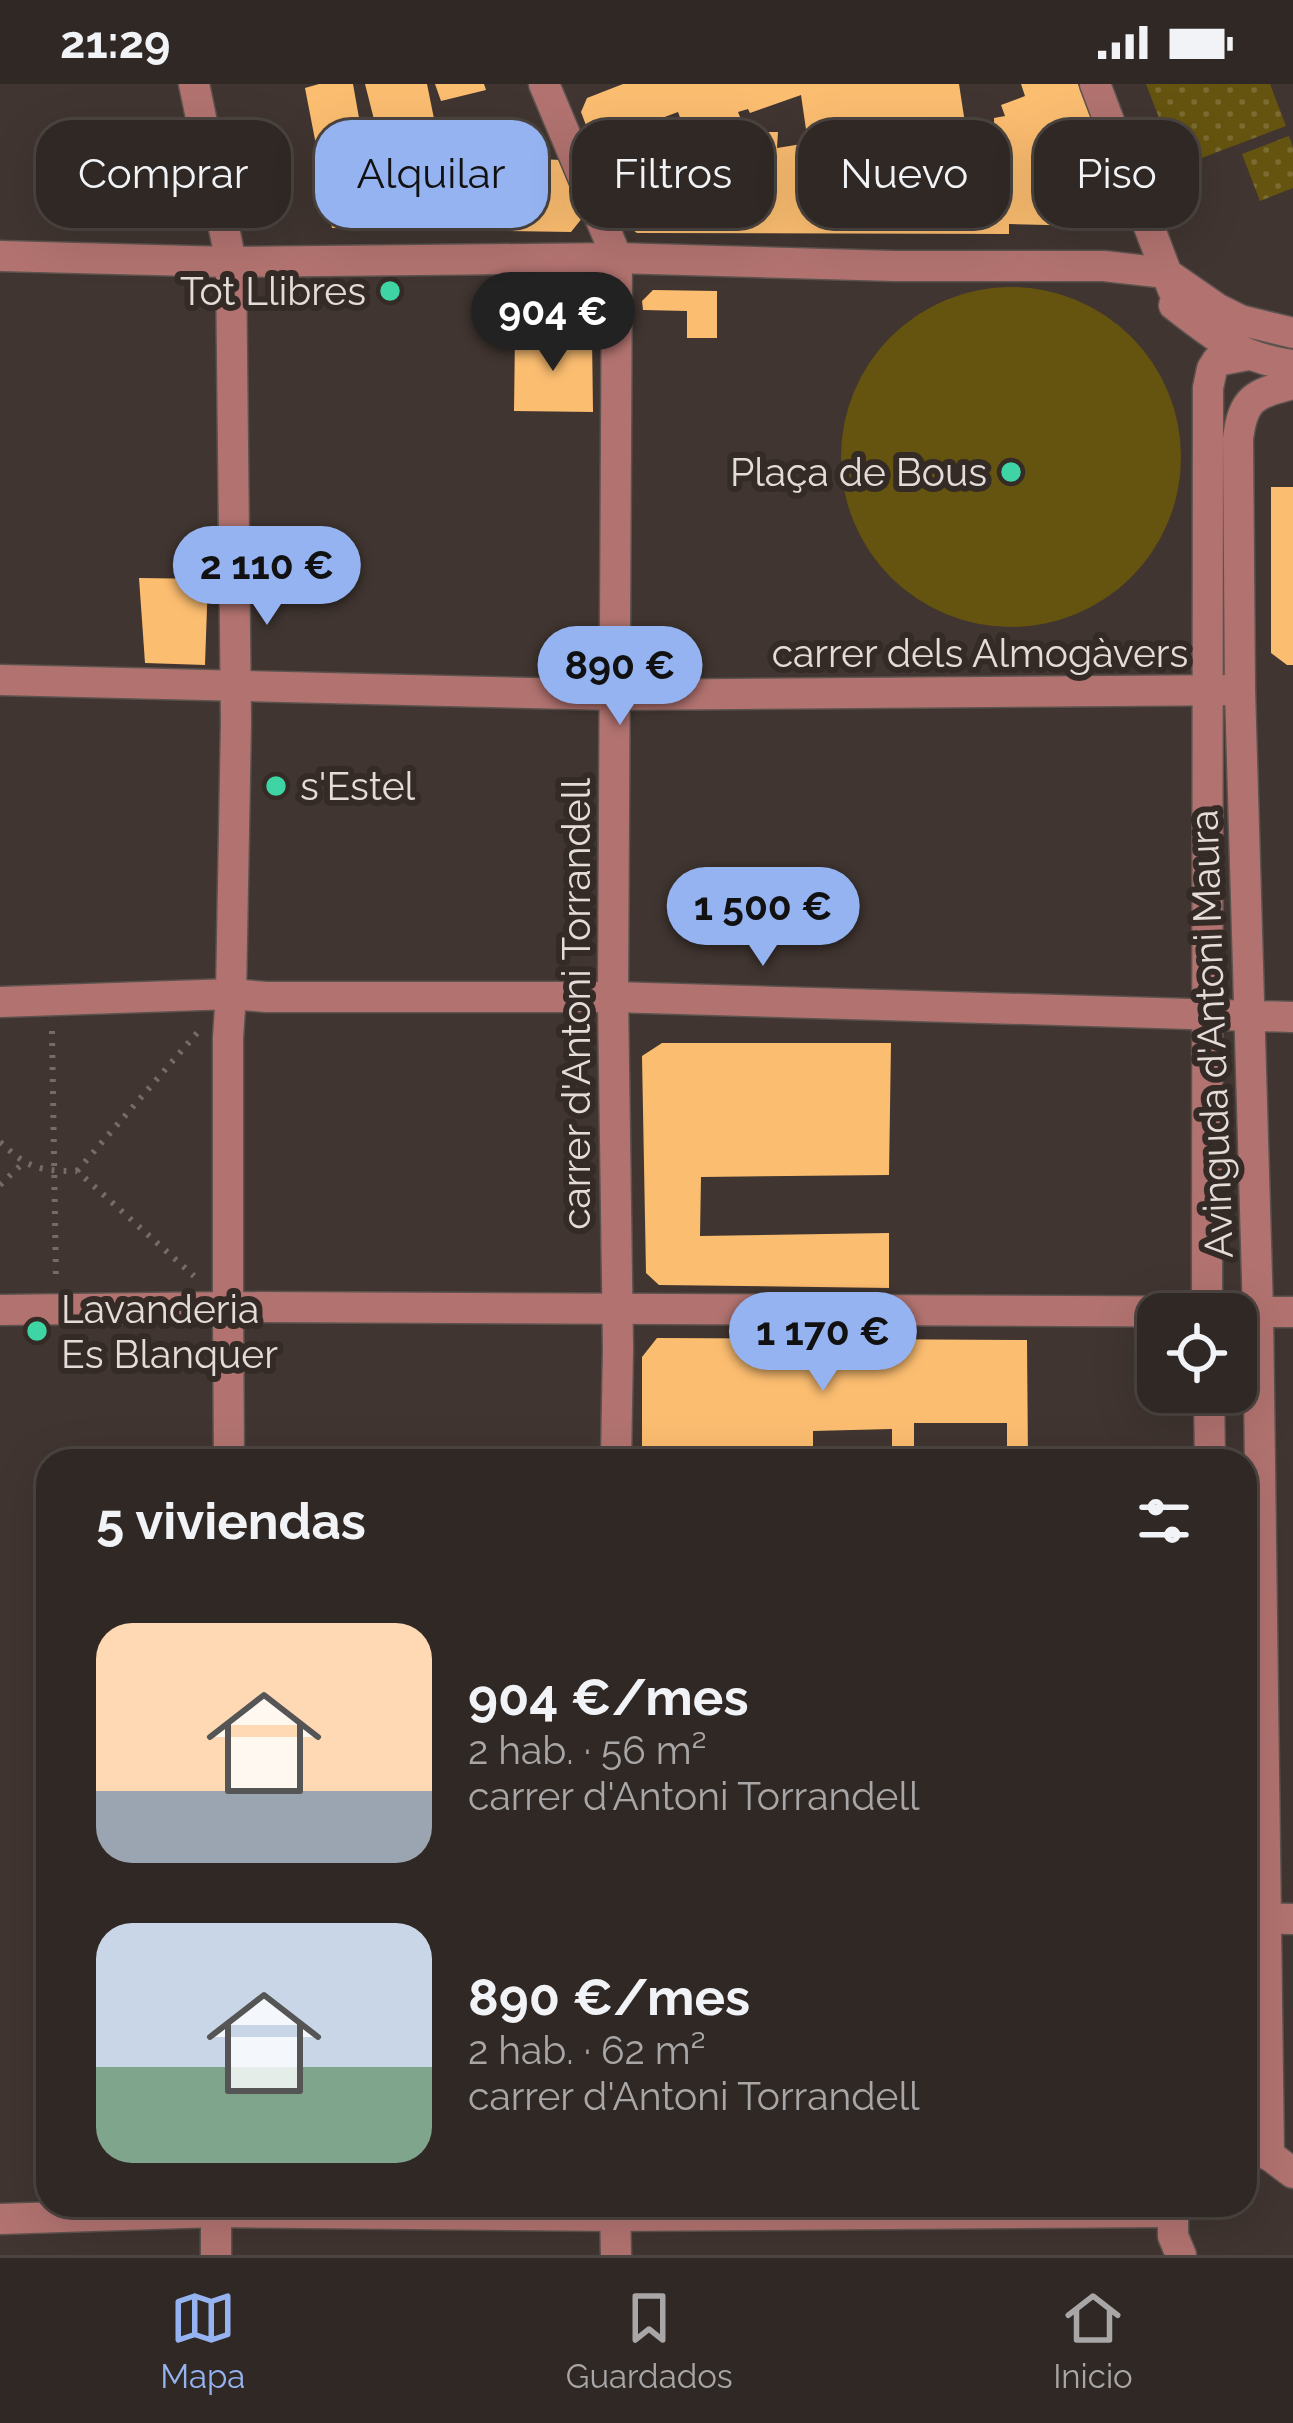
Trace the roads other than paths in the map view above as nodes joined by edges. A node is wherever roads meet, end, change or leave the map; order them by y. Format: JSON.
{"nodes":[{"id":1,"x":194,"y":84,"type":"edge"},
{"id":2,"x":1095,"y":84,"type":"edge"},
{"id":3,"x":553,"y":86,"type":"edge"},
{"id":4,"x":0,"y":256,"type":"edge"},
{"id":5,"x":617,"y":258,"type":"junction"},
{"id":6,"x":231,"y":262,"type":"junction"},
{"id":7,"x":1125,"y":270,"type":"junction"},
{"id":8,"x":1166,"y":273,"type":"junction"},
{"id":9,"x":1189,"y":316,"type":"junction"},
{"id":10,"x":1293,"y":333,"type":"edge"},
{"id":11,"x":1248,"y":355,"type":"junction"},
{"id":12,"x":1293,"y":365,"type":"edge"},
{"id":13,"x":1293,"y":384,"type":"edge"},
{"id":14,"x":0,"y":680,"type":"edge"},
{"id":15,"x":234,"y":687,"type":"junction"},
{"id":16,"x":1240,"y":690,"type":"junction"},
{"id":17,"x":1207,"y":691,"type":"junction"},
{"id":18,"x":614,"y":695,"type":"junction"},
{"id":19,"x":231,"y":994,"type":"junction"},
{"id":20,"x":613,"y":997,"type":"junction"},
{"id":21,"x":0,"y":1002,"type":"edge"},
{"id":22,"x":1208,"y":1016,"type":"junction"},
{"id":23,"x":1251,"y":1017,"type":"junction"},
{"id":24,"x":1293,"y":1017,"type":"edge"},
{"id":25,"x":1207,"y":1293,"type":"edge"},
{"id":26,"x":228,"y":1307,"type":"junction"},
{"id":27,"x":617,"y":1309,"type":"junction"},
{"id":28,"x":0,"y":1310,"type":"edge"},
{"id":29,"x":1258,"y":1312,"type":"junction"},
{"id":30,"x":1293,"y":1312,"type":"edge"},
{"id":31,"x":1137,"y":1313,"type":"edge"},
{"id":32,"x":1209,"y":1413,"type":"edge"},
{"id":33,"x":229,"y":1449,"type":"edge"},
{"id":34,"x":616,"y":1449,"type":"edge"},
{"id":35,"x":1210,"y":1449,"type":"edge"},
{"id":36,"x":1267,"y":1629,"type":"edge"},
{"id":37,"x":1268,"y":1918,"type":"edge"},
{"id":38,"x":1269,"y":2159,"type":"edge"},
{"id":39,"x":39,"y":2217,"type":"edge"},
{"id":40,"x":216,"y":2217,"type":"edge"},
{"id":41,"x":615,"y":2217,"type":"edge"},
{"id":42,"x":1172,"y":2217,"type":"edge"},
{"id":43,"x":0,"y":2219,"type":"edge"},
{"id":44,"x":216,"y":2255,"type":"edge"},
{"id":45,"x":616,"y":2255,"type":"edge"},
{"id":46,"x":1181,"y":2255,"type":"edge"}],
"edges":[{"from":1,"to":6,"type":"street"},
{"from":2,"to":8,"type":"street"},
{"from":3,"to":5,"type":"street"},
{"from":4,"to":6,"type":"street"},
{"from":5,"to":6,"type":"street"},
{"from":5,"to":7,"type":"street"},
{"from":5,"to":18,"type":"street","name":"carrer d'Antoni Torrandell"},
{"from":6,"to":15,"type":"street"},
{"from":7,"to":8,"type":"street"},
{"from":7,"to":9,"type":"street"},
{"from":8,"to":9,"type":"street"},
{"from":8,"to":10,"type":"street"},
{"from":9,"to":11,"type":"street"},
{"from":11,"to":12,"type":"street"},
{"from":11,"to":17,"type":"street","name":"Avinguda d'Antoni Maura"},
{"from":13,"to":16,"type":"street","name":"Avinguda d'Antoni Maura"},
{"from":14,"to":15,"type":"street","name":"carrer dels Almogàvers"},
{"from":15,"to":18,"type":"street","name":"carrer dels Almogàvers"},
{"from":15,"to":19,"type":"street"},
{"from":16,"to":17,"type":"street","name":"carrer dels Almogàvers"},
{"from":16,"to":23,"type":"street","name":"Avinguda d'Antoni Maura"},
{"from":17,"to":18,"type":"street","name":"carrer dels Almogàvers"},
{"from":17,"to":22,"type":"street","name":"Avinguda d'Antoni Maura"},
{"from":18,"to":20,"type":"street","name":"carrer d'Antoni Torrandell"},
{"from":19,"to":20,"type":"street"},
{"from":19,"to":21,"type":"street"},
{"from":19,"to":26,"type":"street"},
{"from":20,"to":22,"type":"street"},
{"from":20,"to":27,"type":"street","name":"carrer d'Antoni Torrandell"},
{"from":22,"to":23,"type":"street"},
{"from":22,"to":25,"type":"street","name":"Avinguda d'Antoni Maura"},
{"from":23,"to":24,"type":"street"},
{"from":23,"to":29,"type":"street","name":"Avinguda d'Antoni Maura"},
{"from":26,"to":27,"type":"street"},
{"from":26,"to":28,"type":"street"},
{"from":26,"to":33,"type":"street"},
{"from":27,"to":31,"type":"street"},
{"from":27,"to":34,"type":"street","name":"carrer d'Antoni Torrandell"},
{"from":29,"to":30,"type":"street"},
{"from":29,"to":36,"type":"street","name":"Avinguda d'Antoni Maura"},
{"from":32,"to":35,"type":"street"},
{"from":36,"to":37,"type":"street","name":"Avinguda d'Antoni Maura"},
{"from":37,"to":38,"type":"street","name":"Avinguda d'Antoni Maura"},
{"from":39,"to":43,"type":"street"},
{"from":40,"to":44,"type":"street"},
{"from":41,"to":45,"type":"street"},
{"from":42,"to":46,"type":"street"}]}
